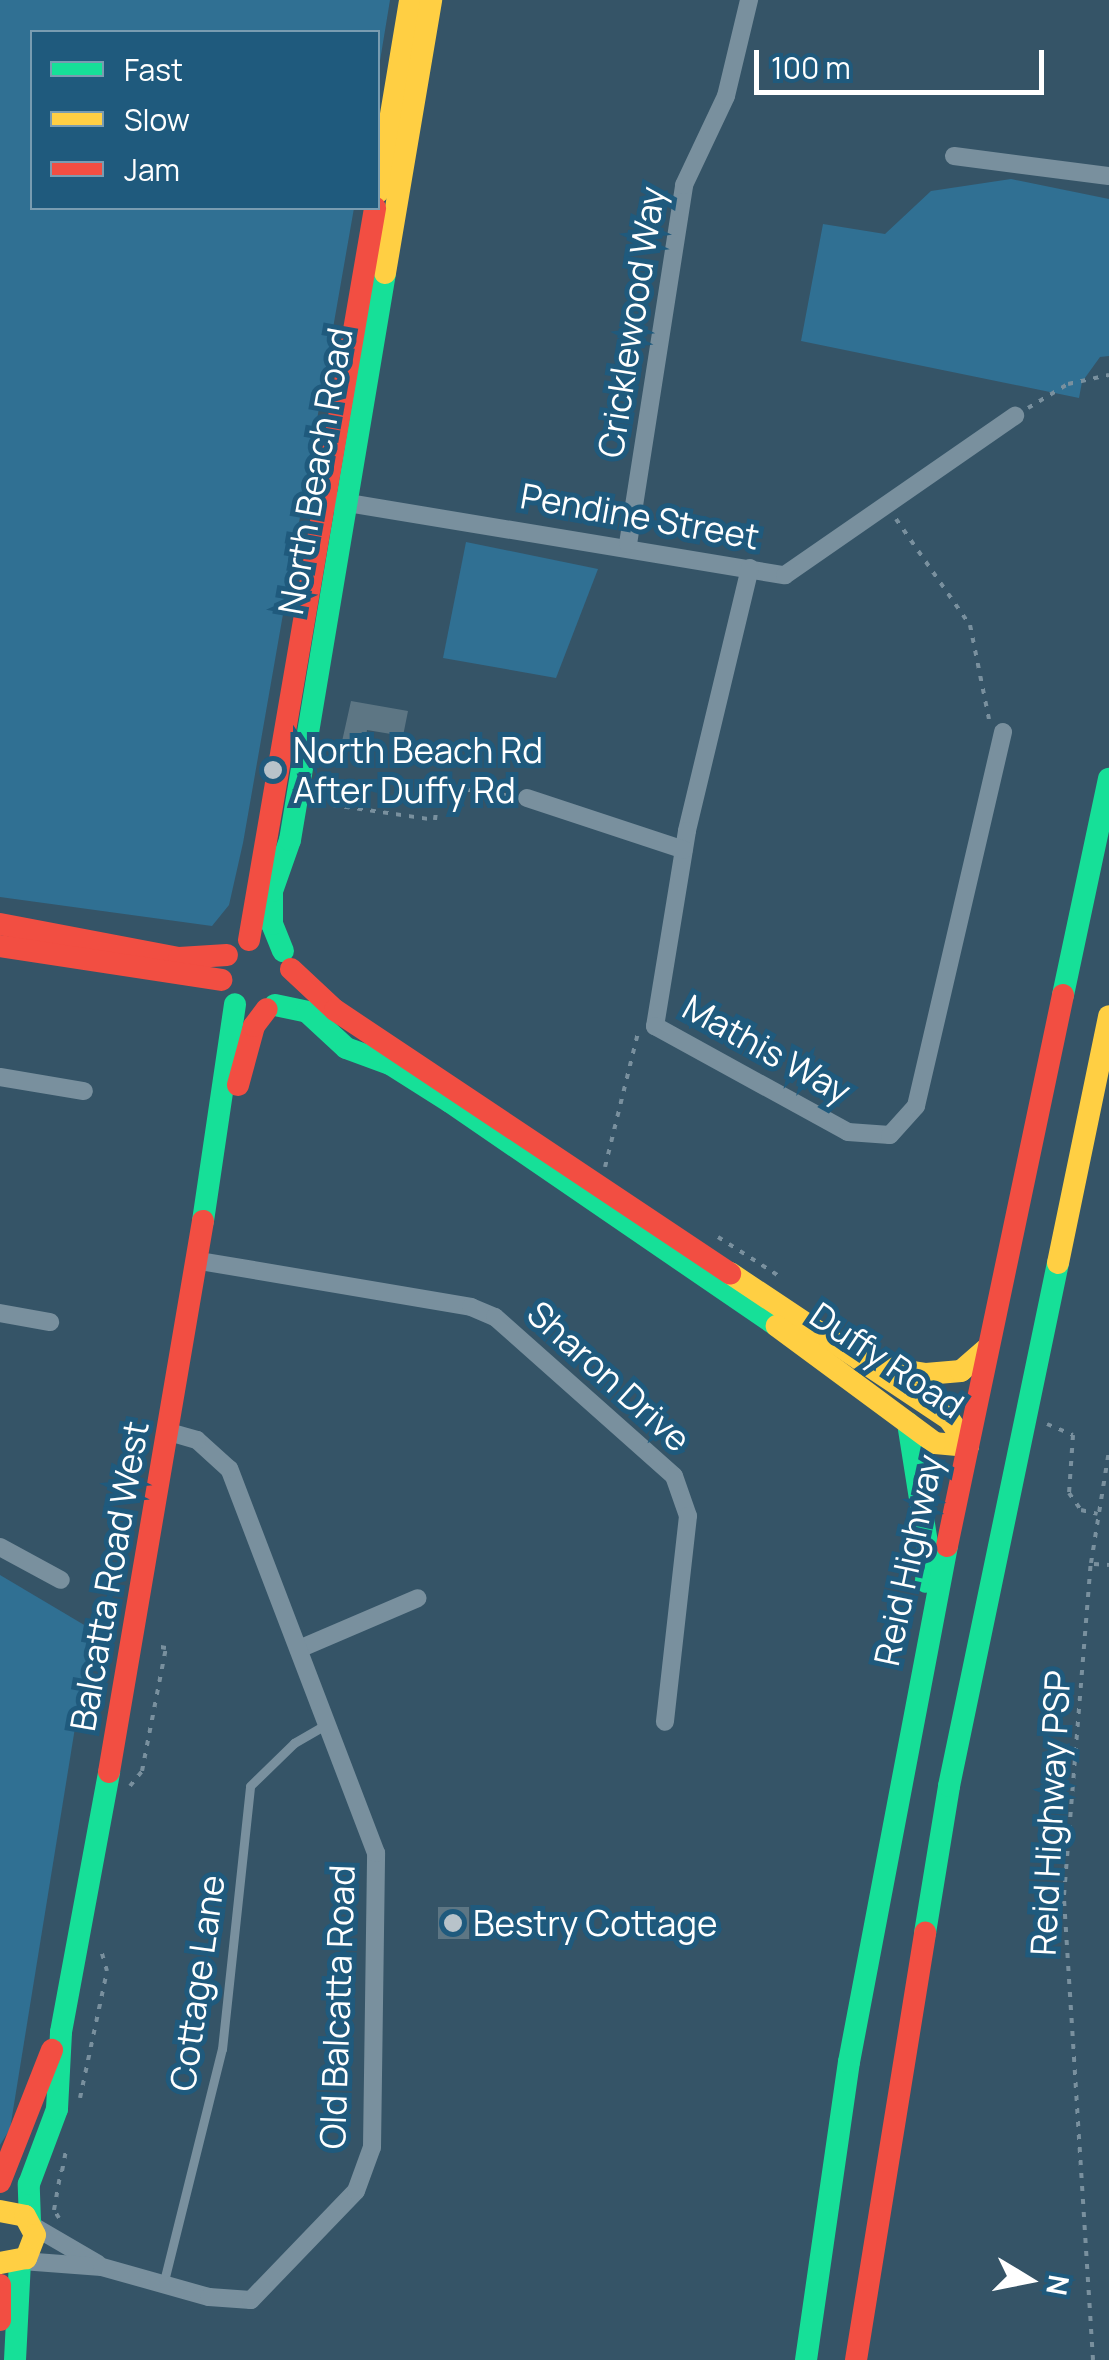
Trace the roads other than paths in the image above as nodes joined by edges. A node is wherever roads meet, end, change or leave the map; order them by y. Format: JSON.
{"nodes":[{"id":1,"x":410,"y":0,"type":"edge"},
{"id":2,"x":431,"y":0,"type":"edge"},
{"id":3,"x":749,"y":0,"type":"edge"},
{"id":4,"x":954,"y":156,"type":"dead end"},
{"id":5,"x":1109,"y":176,"type":"edge"},
{"id":6,"x":380,"y":180,"type":"edge"},
{"id":7,"x":375,"y":210,"type":"edge"},
{"id":8,"x":1015,"y":416,"type":"road end"},
{"id":9,"x":336,"y":501,"type":"junction"},
{"id":10,"x":628,"y":544,"type":"junction"},
{"id":11,"x":750,"y":568,"type":"junction"},
{"id":12,"x":1003,"y":732,"type":"road end"},
{"id":13,"x":1108,"y":787,"type":"edge"},
{"id":14,"x":527,"y":798,"type":"road end"},
{"id":15,"x":1105,"y":819,"type":"edge"},
{"id":16,"x":684,"y":850,"type":"junction"},
{"id":17,"x":0,"y":924,"type":"edge"},
{"id":18,"x":249,"y":940,"type":"junction"},
{"id":19,"x":0,"y":946,"type":"edge"},
{"id":20,"x":227,"y":954,"type":"junction"},
{"id":21,"x":287,"y":960,"type":"junction"},
{"id":22,"x":221,"y":980,"type":"junction"},
{"id":23,"x":235,"y":1004,"type":"junction"},
{"id":24,"x":271,"y":1007,"type":"junction"},
{"id":25,"x":1109,"y":1016,"type":"edge"},
{"id":26,"x":0,"y":1077,"type":"edge"},
{"id":27,"x":84,"y":1091,"type":"dead end"},
{"id":28,"x":220,"y":1131,"type":"junction"},
{"id":29,"x":200,"y":1260,"type":"junction"},
{"id":30,"x":0,"y":1313,"type":"edge"},
{"id":31,"x":50,"y":1322,"type":"dead end"},
{"id":32,"x":987,"y":1348,"type":"junction"},
{"id":33,"x":874,"y":1366,"type":"junction"},
{"id":34,"x":1028,"y":1405,"type":"junction"},
{"id":35,"x":908,"y":1423,"type":"junction"},
{"id":36,"x":172,"y":1433,"type":"junction"},
{"id":37,"x":968,"y":1446,"type":"junction"},
{"id":38,"x":1000,"y":1531,"type":"junction"},
{"id":39,"x":0,"y":1547,"type":"edge"},
{"id":40,"x":61,"y":1580,"type":"dead end"},
{"id":41,"x":418,"y":1598,"type":"dead end"},
{"id":42,"x":299,"y":1649,"type":"junction"},
{"id":43,"x":914,"y":1699,"type":"junction"},
{"id":44,"x":665,"y":1722,"type":"dead end"},
{"id":45,"x":330,"y":1723,"type":"junction"},
{"id":46,"x":61,"y":2032,"type":"junction"},
{"id":47,"x":0,"y":2182,"type":"edge"},
{"id":48,"x":0,"y":2211,"type":"edge"},
{"id":49,"x":31,"y":2224,"type":"junction"},
{"id":50,"x":14,"y":2262,"type":"edge"},
{"id":51,"x":102,"y":2267,"type":"junction"},
{"id":52,"x":0,"y":2285,"type":"edge"},
{"id":53,"x":164,"y":2285,"type":"junction"},
{"id":54,"x":0,"y":2320,"type":"edge"},
{"id":55,"x":14,"y":2360,"type":"edge"},
{"id":56,"x":806,"y":2360,"type":"edge"},
{"id":57,"x":856,"y":2360,"type":"edge"}],
"edges":[{"from":1,"to":6,"type":"main road"},
{"from":2,"to":9,"type":"main road","name":"North Beach Road"},
{"from":3,"to":10,"type":"street","name":"Cricklewood Way"},
{"from":4,"to":5,"type":"street"},
{"from":7,"to":9,"type":"main road","name":"North Beach Road"},
{"from":8,"to":11,"type":"street","name":"Pendine Street"},
{"from":9,"to":10,"type":"street","name":"Pendine Street"},
{"from":9,"to":18,"type":"main road","name":"North Beach Road"},
{"from":9,"to":21,"type":"main road","name":"North Beach Road"},
{"from":10,"to":11,"type":"street","name":"Pendine Street"},
{"from":11,"to":16,"type":"street","name":"Mathis Way"},
{"from":12,"to":16,"type":"street","name":"Mathis Way"},
{"from":13,"to":15,"type":"main road","name":"Reid Highway"},
{"from":14,"to":16,"type":"street"},
{"from":15,"to":32,"type":"main road","name":"Reid Highway"},
{"from":17,"to":20,"type":"main road"},
{"from":18,"to":20,"type":"main road"},
{"from":18,"to":21,"type":"main road"},
{"from":19,"to":22,"type":"main road"},
{"from":20,"to":22,"type":"main road"},
{"from":21,"to":24,"type":"main road"},
{"from":21,"to":33,"type":"main road","name":"Duffy Road"},
{"from":22,"to":23,"type":"main road"},
{"from":23,"to":24,"type":"main road"},
{"from":23,"to":28,"type":"main road","name":"Balcatta Road West"},
{"from":24,"to":28,"type":"main road","name":"Balcatta Road West"},
{"from":24,"to":35,"type":"main road","name":"Duffy Road"},
{"from":25,"to":34,"type":"main road"},
{"from":26,"to":27,"type":"street"},
{"from":28,"to":29,"type":"main road","name":"Balcatta Road West"},
{"from":29,"to":36,"type":"main road","name":"Balcatta Road West"},
{"from":29,"to":44,"type":"street","name":"Sharon Drive"},
{"from":30,"to":31,"type":"street"},
{"from":32,"to":33,"type":"main road"},
{"from":32,"to":37,"type":"main road","name":"Reid Highway"},
{"from":33,"to":37,"type":"main road","name":"Duffy Road"},
{"from":34,"to":37,"type":"main road"},
{"from":34,"to":38,"type":"main road"},
{"from":35,"to":37,"type":"main road","name":"Duffy Road"},
{"from":35,"to":43,"type":"main road"},
{"from":36,"to":42,"type":"street","name":"Old Balcatta Road"},
{"from":36,"to":46,"type":"main road","name":"Balcatta Road West"},
{"from":37,"to":38,"type":"main road"},
{"from":37,"to":43,"type":"main road","name":"Reid Highway"},
{"from":38,"to":57,"type":"main road"},
{"from":39,"to":40,"type":"street"},
{"from":41,"to":42,"type":"street"},
{"from":42,"to":45,"type":"street","name":"Old Balcatta Road"},
{"from":43,"to":56,"type":"main road","name":"Reid Highway"},
{"from":45,"to":53,"type":"lane","name":"Cottage Lane"},
{"from":45,"to":53,"type":"street","name":"Old Balcatta Road"},
{"from":46,"to":47,"type":"main road","name":"Balcatta Road West"},
{"from":46,"to":49,"type":"main road","name":"Balcatta Road West"},
{"from":48,"to":49,"type":"main road"},
{"from":49,"to":50,"type":"main road","name":"Balcatta Road West"},
{"from":49,"to":51,"type":"street"},
{"from":50,"to":51,"type":"street"},
{"from":50,"to":55,"type":"main road","name":"Balcatta Road West"},
{"from":51,"to":53,"type":"street"},
{"from":52,"to":54,"type":"main road"}]}
